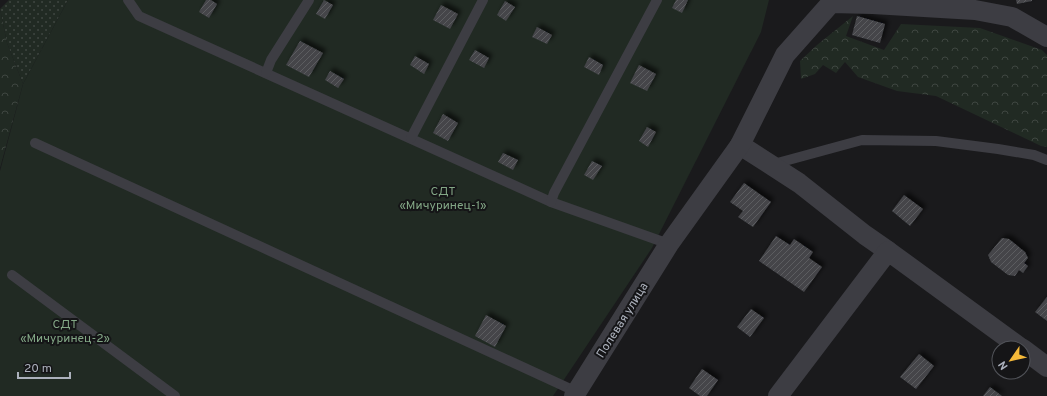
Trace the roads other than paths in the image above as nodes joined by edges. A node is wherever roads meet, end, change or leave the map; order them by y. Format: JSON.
{"nodes":[{"id":1,"x":128,"y":0,"type":"edge"},
{"id":2,"x":309,"y":0,"type":"edge"},
{"id":3,"x":483,"y":0,"type":"edge"},
{"id":4,"x":657,"y":0,"type":"edge"},
{"id":5,"x":832,"y":2,"type":"edge"},
{"id":6,"x":1047,"y":37,"type":"edge"},
{"id":7,"x":266,"y":73,"type":"junction"},
{"id":8,"x":411,"y":138,"type":"junction"},
{"id":9,"x":35,"y":143,"type":"dead end"},
{"id":10,"x":740,"y":145,"type":"junction"},
{"id":11,"x":1047,"y":160,"type":"edge"},
{"id":12,"x":770,"y":165,"type":"junction"},
{"id":13,"x":550,"y":202,"type":"junction"},
{"id":14,"x":669,"y":244,"type":"junction"},
{"id":15,"x":888,"y":251,"type":"junction"},
{"id":16,"x":12,"y":275,"type":"dead end"},
{"id":17,"x":1010,"y":340,"type":"edge"},
{"id":18,"x":1031,"y":355,"type":"edge"},
{"id":19,"x":1047,"y":367,"type":"edge"},
{"id":20,"x":575,"y":394,"type":"edge"},
{"id":21,"x":175,"y":396,"type":"edge"},
{"id":22,"x":778,"y":396,"type":"edge"}],
"edges":[{"from":1,"to":7,"type":"lane"},
{"from":2,"to":7,"type":"lane"},
{"from":3,"to":8,"type":"lane"},
{"from":4,"to":13,"type":"lane"},
{"from":5,"to":6,"type":"street"},
{"from":5,"to":10,"type":"street","name":"Полевая улица"},
{"from":7,"to":8,"type":"lane"},
{"from":8,"to":13,"type":"lane"},
{"from":9,"to":20,"type":"lane"},
{"from":10,"to":12,"type":"street"},
{"from":10,"to":14,"type":"street","name":"Полевая улица"},
{"from":11,"to":12,"type":"lane"},
{"from":12,"to":15,"type":"street"},
{"from":13,"to":14,"type":"lane"},
{"from":14,"to":20,"type":"street","name":"Полевая улица"},
{"from":15,"to":17,"type":"street"},
{"from":15,"to":22,"type":"street"},
{"from":16,"to":21,"type":"lane"},
{"from":18,"to":19,"type":"street"}]}
